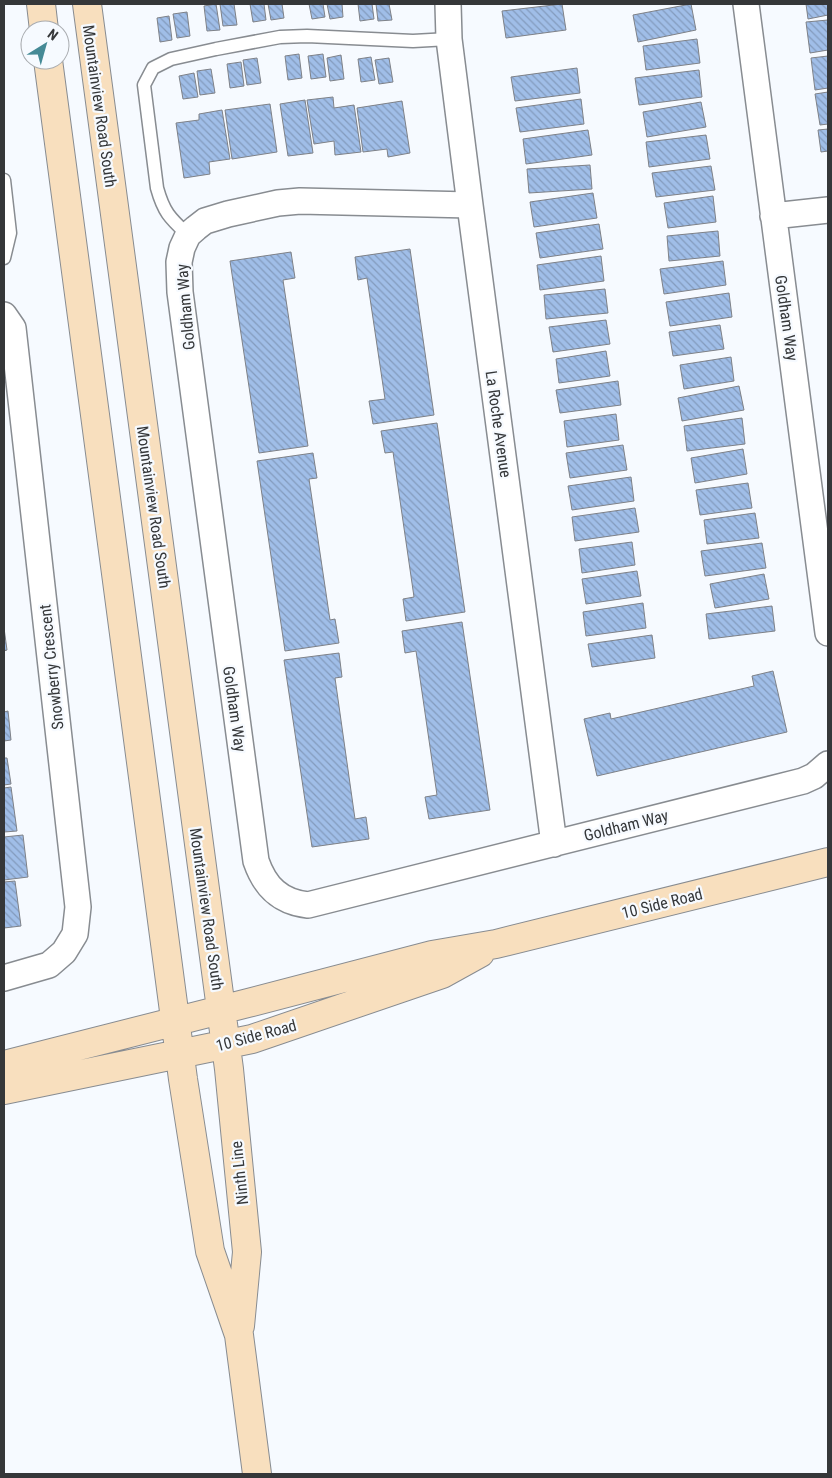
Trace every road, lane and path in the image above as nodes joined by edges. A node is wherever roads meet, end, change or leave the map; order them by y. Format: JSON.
{"nodes":[{"id":1,"x":41,"y":4,"type":"edge"},
{"id":2,"x":87,"y":4,"type":"edge"},
{"id":3,"x":448,"y":4,"type":"edge"},
{"id":4,"x":746,"y":4,"type":"edge"},
{"id":5,"x":43,"y":20,"type":"edge"},
{"id":6,"x":449,"y":40,"type":"junction"},
{"id":7,"x":49,"y":70,"type":"edge"},
{"id":8,"x":4,"y":180,"type":"edge"},
{"id":9,"x":470,"y":205,"type":"junction"},
{"id":10,"x":828,"y":210,"type":"edge"},
{"id":11,"x":773,"y":216,"type":"junction"},
{"id":12,"x":188,"y":235,"type":"junction"},
{"id":13,"x":4,"y":258,"type":"edge"},
{"id":14,"x":4,"y":316,"type":"edge"},
{"id":15,"x":828,"y":633,"type":"edge"},
{"id":16,"x":828,"y":764,"type":"edge"},
{"id":17,"x":554,"y":844,"type":"junction"},
{"id":18,"x":828,"y":862,"type":"edge"},
{"id":19,"x":496,"y":944,"type":"junction"},
{"id":20,"x":4,"y":978,"type":"edge"},
{"id":21,"x":221,"y":1010,"type":"junction"},
{"id":22,"x":175,"y":1022,"type":"junction"},
{"id":23,"x":225,"y":1044,"type":"junction"},
{"id":24,"x":179,"y":1054,"type":"junction"},
{"id":25,"x":4,"y":1065,"type":"edge"},
{"id":26,"x":4,"y":1090,"type":"edge"},
{"id":27,"x":239,"y":1335,"type":"junction"},
{"id":28,"x":256,"y":1474,"type":"edge"}],
"edges":[{"from":1,"to":5,"type":"main road"},
{"from":2,"to":21,"type":"main road","name":"Mountainview Road South"},
{"from":3,"to":6,"type":"street","name":"La Roche Avenue"},
{"from":4,"to":11,"type":"street","name":"Goldham Way"},
{"from":6,"to":9,"type":"street","name":"La Roche Avenue"},
{"from":6,"to":12,"type":"lane"},
{"from":7,"to":22,"type":"main road"},
{"from":8,"to":13,"type":"lane"},
{"from":9,"to":12,"type":"street"},
{"from":9,"to":17,"type":"street","name":"La Roche Avenue"},
{"from":10,"to":11,"type":"street"},
{"from":11,"to":15,"type":"street","name":"Goldham Way"},
{"from":12,"to":17,"type":"street","name":"Goldham Way"},
{"from":14,"to":20,"type":"street","name":"Snowberry Crescent"},
{"from":16,"to":17,"type":"street","name":"Goldham Way"},
{"from":18,"to":19,"type":"main road","name":"10 Side Road"},
{"from":19,"to":21,"type":"main road","name":"10 Side Road"},
{"from":19,"to":23,"type":"main road","name":"10 Side Road"},
{"from":21,"to":22,"type":"main road","name":"10 Side Road"},
{"from":21,"to":23,"type":"main road","name":"Ninth Line"},
{"from":22,"to":24,"type":"main road","name":"Ninth Line"},
{"from":22,"to":25,"type":"main road","name":"10 Side Road"},
{"from":23,"to":24,"type":"main road","name":"10 Side Road"},
{"from":23,"to":27,"type":"main road","name":"Ninth Line"},
{"from":24,"to":26,"type":"main road","name":"10 Side Road"},
{"from":24,"to":27,"type":"main road","name":"Ninth Line"},
{"from":27,"to":28,"type":"main road","name":"Ninth Line"}]}
